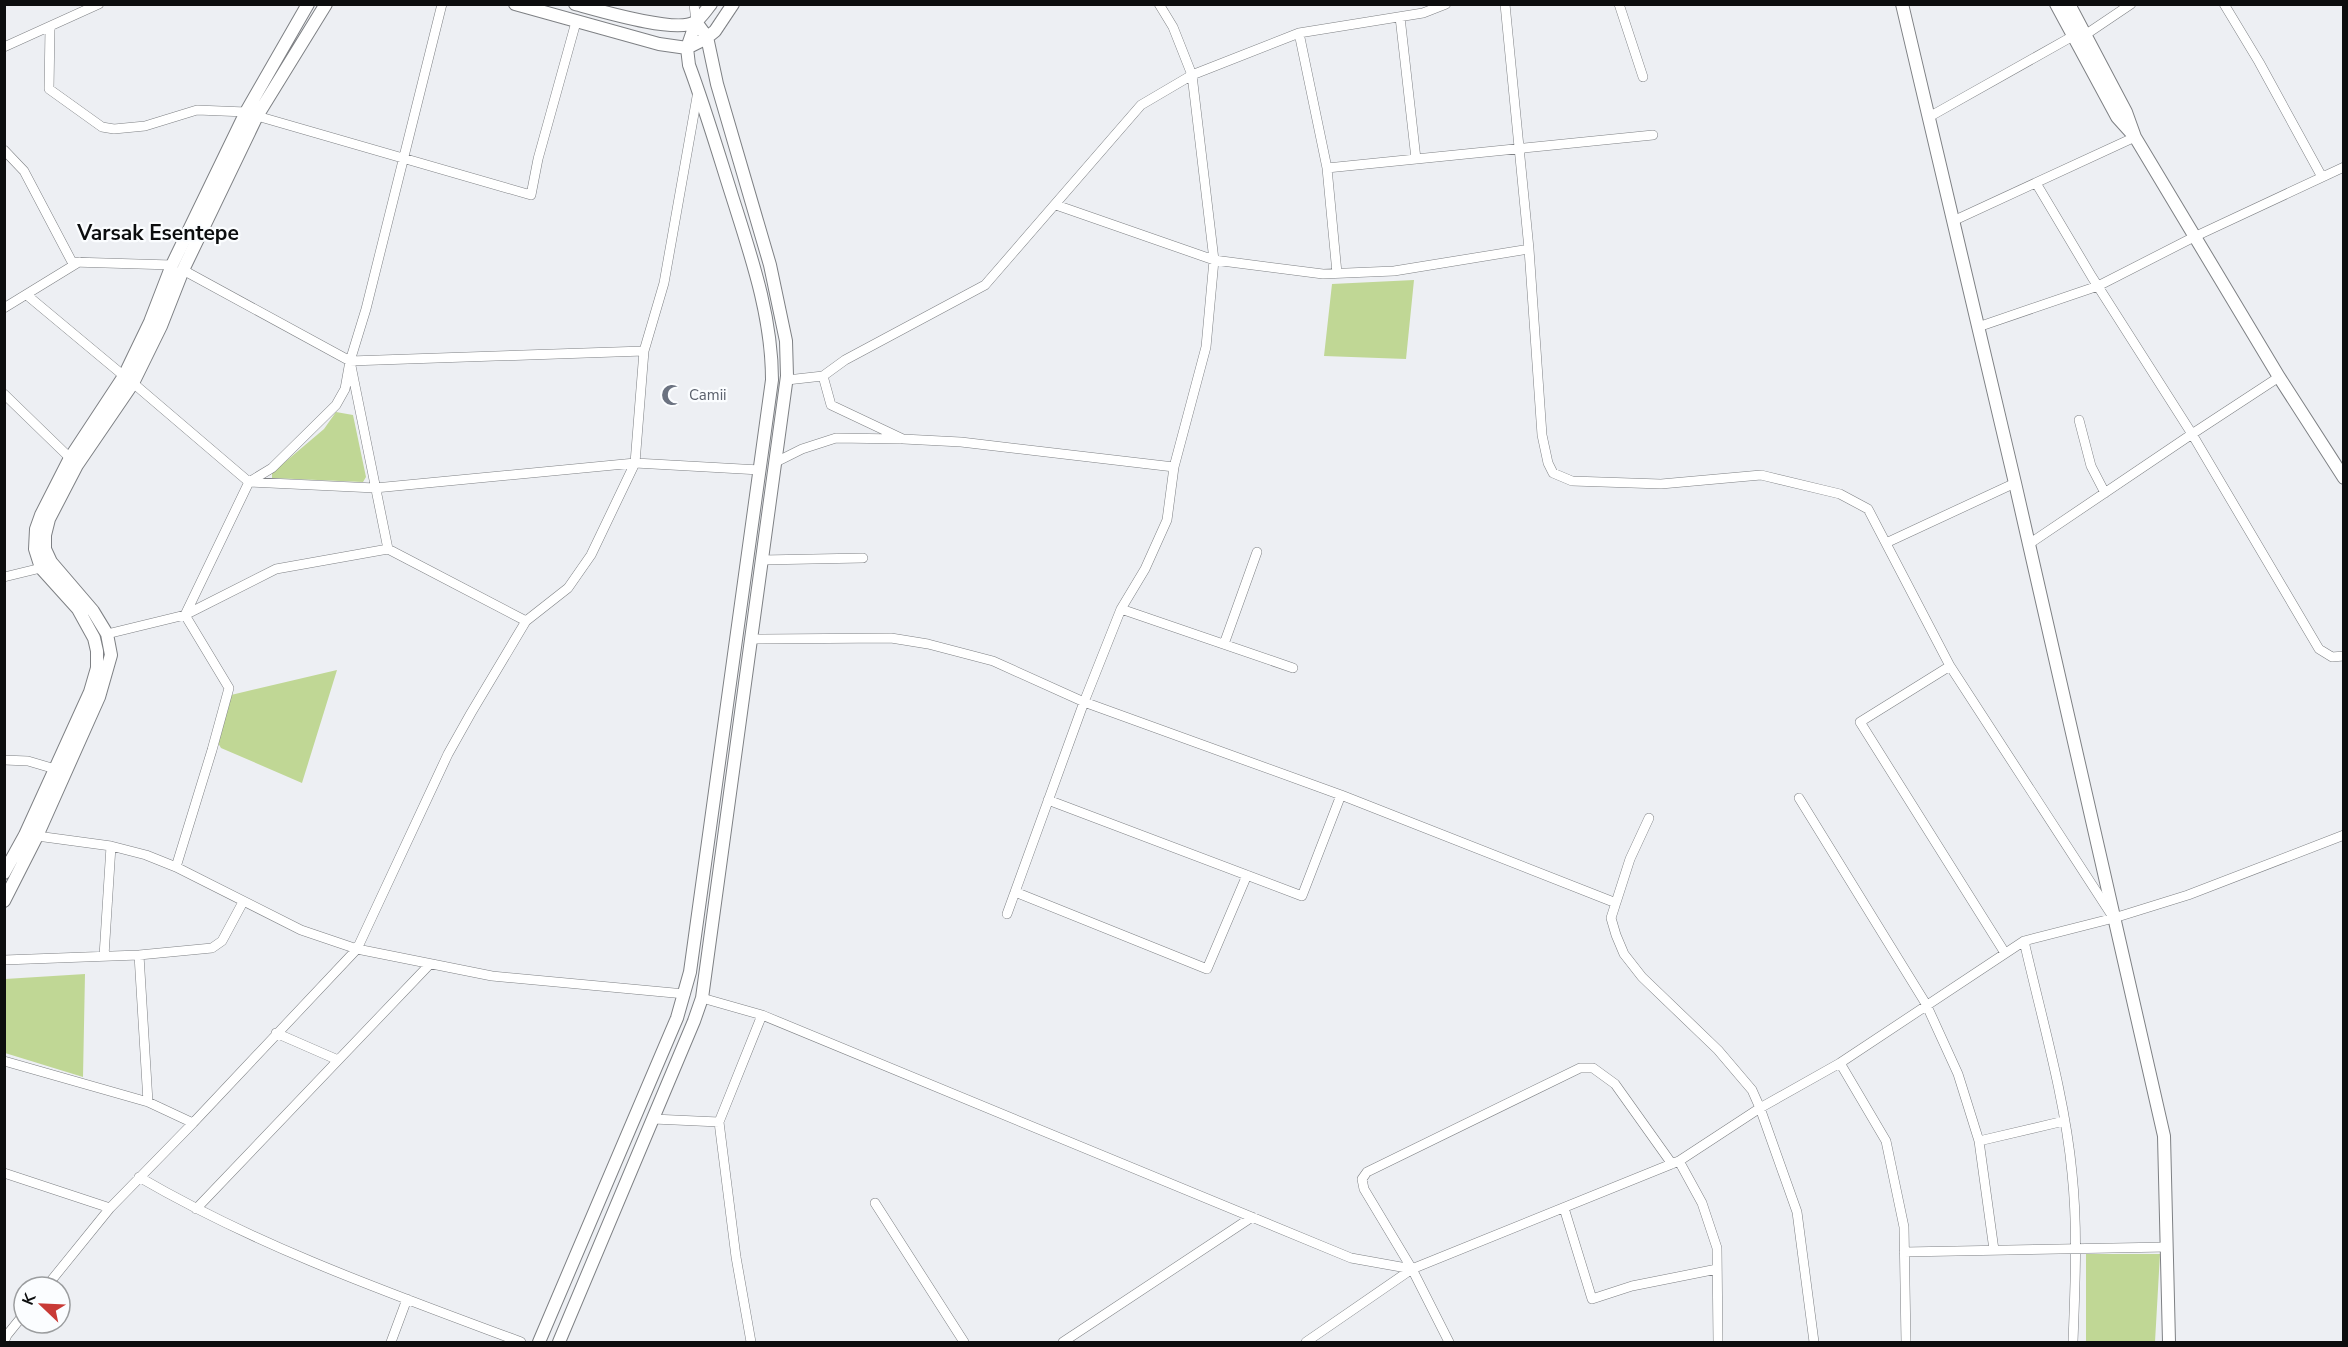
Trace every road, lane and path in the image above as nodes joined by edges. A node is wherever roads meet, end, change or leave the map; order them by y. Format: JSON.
{"nodes":[{"id":1,"x":99,"y":4,"type":"edge"},
{"id":2,"x":308,"y":4,"type":"edge"},
{"id":3,"x":326,"y":4,"type":"edge"},
{"id":4,"x":442,"y":4,"type":"edge"},
{"id":5,"x":514,"y":4,"type":"edge"},
{"id":6,"x":575,"y":4,"type":"edge"},
{"id":7,"x":694,"y":4,"type":"edge"},
{"id":8,"x":711,"y":4,"type":"edge"},
{"id":9,"x":733,"y":4,"type":"edge"},
{"id":10,"x":1159,"y":4,"type":"edge"},
{"id":11,"x":1446,"y":4,"type":"edge"},
{"id":12,"x":1505,"y":4,"type":"edge"},
{"id":13,"x":1619,"y":4,"type":"edge"},
{"id":14,"x":1902,"y":4,"type":"edge"},
{"id":15,"x":2056,"y":4,"type":"edge"},
{"id":16,"x":2069,"y":4,"type":"edge"},
{"id":17,"x":2131,"y":4,"type":"edge"},
{"id":18,"x":2224,"y":4,"type":"edge"},
{"id":19,"x":609,"y":13,"type":"junction"},
{"id":20,"x":1400,"y":17,"type":"junction"},
{"id":21,"x":576,"y":22,"type":"junction"},
{"id":22,"x":696,"y":22,"type":"junction"},
{"id":23,"x":50,"y":27,"type":"junction"},
{"id":24,"x":605,"y":30,"type":"junction"},
{"id":25,"x":1299,"y":33,"type":"junction"},
{"id":26,"x":2079,"y":35,"type":"junction"},
{"id":27,"x":708,"y":37,"type":"junction"},
{"id":28,"x":4,"y":47,"type":"edge"},
{"id":29,"x":687,"y":48,"type":"junction"},
{"id":30,"x":1192,"y":75,"type":"junction"},
{"id":31,"x":1642,"y":77,"type":"dead end"},
{"id":32,"x":698,"y":90,"type":"junction"},
{"id":33,"x":251,"y":114,"type":"junction"},
{"id":34,"x":1929,"y":117,"type":"junction"},
{"id":35,"x":1653,"y":135,"type":"dead end"},
{"id":36,"x":2135,"y":137,"type":"junction"},
{"id":37,"x":1520,"y":148,"type":"junction"},
{"id":38,"x":4,"y":150,"type":"edge"},
{"id":39,"x":404,"y":159,"type":"junction"},
{"id":40,"x":1416,"y":159,"type":"junction"},
{"id":41,"x":2343,"y":167,"type":"edge"},
{"id":42,"x":1327,"y":168,"type":"junction"},
{"id":43,"x":2322,"y":177,"type":"junction"},
{"id":44,"x":2036,"y":183,"type":"junction"},
{"id":45,"x":1056,"y":205,"type":"junction"},
{"id":46,"x":1953,"y":220,"type":"junction"},
{"id":47,"x":2194,"y":237,"type":"junction"},
{"id":48,"x":1529,"y":249,"type":"junction"},
{"id":49,"x":1214,"y":260,"type":"junction"},
{"id":50,"x":79,"y":262,"type":"junction"},
{"id":51,"x":178,"y":267,"type":"junction"},
{"id":52,"x":1337,"y":273,"type":"junction"},
{"id":53,"x":2098,"y":286,"type":"junction"},
{"id":54,"x":28,"y":296,"type":"junction"},
{"id":55,"x":4,"y":308,"type":"edge"},
{"id":56,"x":1978,"y":327,"type":"junction"},
{"id":57,"x":644,"y":351,"type":"junction"},
{"id":58,"x":350,"y":362,"type":"junction"},
{"id":59,"x":823,"y":376,"type":"junction"},
{"id":60,"x":2279,"y":377,"type":"junction"},
{"id":61,"x":129,"y":380,"type":"junction"},
{"id":62,"x":787,"y":380,"type":"junction"},
{"id":63,"x":4,"y":393,"type":"edge"},
{"id":64,"x":2079,"y":420,"type":"dead end"},
{"id":65,"x":2192,"y":434,"type":"junction"},
{"id":66,"x":903,"y":440,"type":"junction"},
{"id":67,"x":70,"y":458,"type":"junction"},
{"id":68,"x":776,"y":462,"type":"junction"},
{"id":69,"x":635,"y":463,"type":"junction"},
{"id":70,"x":1174,"y":467,"type":"junction"},
{"id":71,"x":760,"y":470,"type":"junction"},
{"id":72,"x":2343,"y":478,"type":"edge"},
{"id":73,"x":249,"y":482,"type":"junction"},
{"id":74,"x":2015,"y":483,"type":"junction"},
{"id":75,"x":375,"y":488,"type":"junction"},
{"id":76,"x":2105,"y":493,"type":"junction"},
{"id":77,"x":1886,"y":543,"type":"junction"},
{"id":78,"x":2029,"y":544,"type":"junction"},
{"id":79,"x":388,"y":549,"type":"junction"},
{"id":80,"x":1257,"y":552,"type":"dead end"},
{"id":81,"x":863,"y":558,"type":"dead end"},
{"id":82,"x":762,"y":560,"type":"junction"},
{"id":83,"x":41,"y":568,"type":"junction"},
{"id":84,"x":4,"y":577,"type":"edge"},
{"id":85,"x":1121,"y":609,"type":"junction"},
{"id":86,"x":185,"y":615,"type":"junction"},
{"id":87,"x":526,"y":621,"type":"junction"},
{"id":88,"x":107,"y":634,"type":"junction"},
{"id":89,"x":94,"y":638,"type":"junction"},
{"id":90,"x":751,"y":639,"type":"junction"},
{"id":91,"x":1224,"y":644,"type":"junction"},
{"id":92,"x":2343,"y":656,"type":"edge"},
{"id":93,"x":1950,"y":666,"type":"junction"},
{"id":94,"x":1293,"y":668,"type":"dead end"},
{"id":95,"x":1084,"y":702,"type":"junction"},
{"id":96,"x":4,"y":760,"type":"edge"},
{"id":97,"x":55,"y":768,"type":"junction"},
{"id":98,"x":1341,"y":795,"type":"junction"},
{"id":99,"x":1799,"y":798,"type":"dead end"},
{"id":100,"x":1048,"y":800,"type":"junction"},
{"id":101,"x":1649,"y":818,"type":"dead end"},
{"id":102,"x":2343,"y":835,"type":"edge"},
{"id":103,"x":31,"y":836,"type":"junction"},
{"id":104,"x":111,"y":846,"type":"junction"},
{"id":105,"x":176,"y":867,"type":"junction"},
{"id":106,"x":5,"y":870,"type":"edge"},
{"id":107,"x":1247,"y":875,"type":"junction"},
{"id":108,"x":1015,"y":892,"type":"junction"},
{"id":109,"x":4,"y":901,"type":"edge"},
{"id":110,"x":243,"y":902,"type":"junction"},
{"id":111,"x":1616,"y":903,"type":"junction"},
{"id":112,"x":1007,"y":914,"type":"dead end"},
{"id":113,"x":2114,"y":918,"type":"junction"},
{"id":114,"x":2024,"y":940,"type":"junction"},
{"id":115,"x":357,"y":949,"type":"junction"},
{"id":116,"x":2005,"y":953,"type":"junction"},
{"id":117,"x":139,"y":955,"type":"junction"},
{"id":118,"x":104,"y":956,"type":"junction"},
{"id":119,"x":4,"y":960,"type":"edge"},
{"id":120,"x":430,"y":964,"type":"junction"},
{"id":121,"x":685,"y":994,"type":"junction"},
{"id":122,"x":702,"y":998,"type":"junction"},
{"id":123,"x":1926,"y":1004,"type":"junction"},
{"id":124,"x":762,"y":1015,"type":"junction"},
{"id":125,"x":276,"y":1034,"type":"junction"},
{"id":126,"x":338,"y":1060,"type":"junction"},
{"id":127,"x":4,"y":1061,"type":"edge"},
{"id":128,"x":1840,"y":1063,"type":"junction"},
{"id":129,"x":148,"y":1102,"type":"junction"},
{"id":130,"x":1760,"y":1108,"type":"junction"},
{"id":131,"x":653,"y":1119,"type":"junction"},
{"id":132,"x":2064,"y":1121,"type":"junction"},
{"id":133,"x":719,"y":1122,"type":"junction"},
{"id":134,"x":193,"y":1123,"type":"junction"},
{"id":135,"x":1979,"y":1141,"type":"junction"},
{"id":136,"x":1675,"y":1163,"type":"junction"},
{"id":137,"x":4,"y":1173,"type":"edge"},
{"id":138,"x":139,"y":1178,"type":"junction"},
{"id":139,"x":875,"y":1203,"type":"dead end"},
{"id":140,"x":110,"y":1208,"type":"junction"},
{"id":141,"x":1564,"y":1208,"type":"junction"},
{"id":142,"x":196,"y":1209,"type":"junction"},
{"id":143,"x":1252,"y":1217,"type":"junction"},
{"id":144,"x":2168,"y":1246,"type":"junction"},
{"id":145,"x":2076,"y":1248,"type":"junction"},
{"id":146,"x":1994,"y":1250,"type":"junction"},
{"id":147,"x":1904,"y":1252,"type":"junction"},
{"id":148,"x":1412,"y":1269,"type":"junction"},
{"id":149,"x":1717,"y":1269,"type":"junction"},
{"id":150,"x":56,"y":1275,"type":"edge"},
{"id":151,"x":407,"y":1299,"type":"junction"},
{"id":152,"x":12,"y":1329,"type":"edge"},
{"id":153,"x":4,"y":1342,"type":"edge"},
{"id":154,"x":391,"y":1342,"type":"edge"},
{"id":155,"x":521,"y":1342,"type":"edge"},
{"id":156,"x":539,"y":1342,"type":"edge"},
{"id":157,"x":559,"y":1342,"type":"edge"},
{"id":158,"x":751,"y":1342,"type":"edge"},
{"id":159,"x":964,"y":1342,"type":"edge"},
{"id":160,"x":1063,"y":1342,"type":"edge"},
{"id":161,"x":1306,"y":1342,"type":"edge"},
{"id":162,"x":1449,"y":1342,"type":"edge"},
{"id":163,"x":1718,"y":1342,"type":"edge"},
{"id":164,"x":1814,"y":1342,"type":"edge"},
{"id":165,"x":1906,"y":1342,"type":"edge"},
{"id":166,"x":2073,"y":1342,"type":"edge"},
{"id":167,"x":2169,"y":1342,"type":"edge"}],
"edges":[{"from":1,"to":23,"type":"street"},
{"from":2,"to":33,"type":"street"},
{"from":3,"to":33,"type":"street"},
{"from":4,"to":39,"type":"street"},
{"from":5,"to":21,"type":"street"},
{"from":6,"to":19,"type":"street"},
{"from":7,"to":22,"type":"street"},
{"from":8,"to":22,"type":"street"},
{"from":9,"to":27,"type":"street"},
{"from":10,"to":30,"type":"street"},
{"from":11,"to":20,"type":"street"},
{"from":12,"to":37,"type":"street"},
{"from":13,"to":31,"type":"street"},
{"from":14,"to":34,"type":"street"},
{"from":15,"to":26,"type":"street"},
{"from":16,"to":26,"type":"street"},
{"from":17,"to":26,"type":"street"},
{"from":18,"to":43,"type":"street"},
{"from":19,"to":22,"type":"street"},
{"from":19,"to":24,"type":"street"},
{"from":20,"to":25,"type":"street"},
{"from":20,"to":40,"type":"street"},
{"from":21,"to":24,"type":"street"},
{"from":21,"to":39,"type":"street"},
{"from":22,"to":27,"type":"street"},
{"from":22,"to":29,"type":"street"},
{"from":23,"to":28,"type":"street"},
{"from":23,"to":33,"type":"street"},
{"from":24,"to":29,"type":"street"},
{"from":25,"to":30,"type":"street"},
{"from":25,"to":42,"type":"street"},
{"from":26,"to":34,"type":"street"},
{"from":26,"to":36,"type":"street"},
{"from":27,"to":29,"type":"street"},
{"from":27,"to":62,"type":"street"},
{"from":29,"to":32,"type":"street"},
{"from":30,"to":45,"type":"street"},
{"from":30,"to":49,"type":"street"},
{"from":32,"to":57,"type":"street"},
{"from":32,"to":71,"type":"street"},
{"from":33,"to":39,"type":"street"},
{"from":33,"to":51,"type":"street"},
{"from":34,"to":46,"type":"street"},
{"from":35,"to":37,"type":"street"},
{"from":36,"to":44,"type":"street"},
{"from":36,"to":47,"type":"street"},
{"from":37,"to":40,"type":"street"},
{"from":37,"to":48,"type":"street"},
{"from":38,"to":50,"type":"street"},
{"from":39,"to":58,"type":"street"},
{"from":40,"to":42,"type":"street"},
{"from":41,"to":43,"type":"street"},
{"from":42,"to":52,"type":"street"},
{"from":43,"to":47,"type":"street"},
{"from":44,"to":46,"type":"street"},
{"from":44,"to":53,"type":"street"},
{"from":45,"to":49,"type":"street"},
{"from":45,"to":59,"type":"street"},
{"from":46,"to":56,"type":"street"},
{"from":47,"to":53,"type":"street"},
{"from":47,"to":60,"type":"street"},
{"from":48,"to":52,"type":"street"},
{"from":48,"to":77,"type":"street"},
{"from":49,"to":52,"type":"street"},
{"from":49,"to":70,"type":"street"},
{"from":50,"to":51,"type":"street"},
{"from":50,"to":54,"type":"street"},
{"from":51,"to":58,"type":"street"},
{"from":51,"to":61,"type":"street"},
{"from":53,"to":56,"type":"street"},
{"from":53,"to":65,"type":"street"},
{"from":54,"to":55,"type":"street"},
{"from":54,"to":61,"type":"street"},
{"from":56,"to":74,"type":"street"},
{"from":57,"to":58,"type":"street"},
{"from":57,"to":69,"type":"street"},
{"from":58,"to":73,"type":"street"},
{"from":58,"to":75,"type":"street"},
{"from":59,"to":62,"type":"street"},
{"from":59,"to":66,"type":"street"},
{"from":60,"to":65,"type":"street"},
{"from":60,"to":72,"type":"street"},
{"from":61,"to":67,"type":"street"},
{"from":61,"to":73,"type":"street"},
{"from":61,"to":88,"type":"street"},
{"from":62,"to":68,"type":"street"},
{"from":63,"to":67,"type":"street"},
{"from":64,"to":76,"type":"street"},
{"from":65,"to":76,"type":"street"},
{"from":65,"to":92,"type":"street"},
{"from":66,"to":68,"type":"street"},
{"from":66,"to":70,"type":"street"},
{"from":67,"to":83,"type":"street"},
{"from":68,"to":71,"type":"street"},
{"from":68,"to":82,"type":"street"},
{"from":69,"to":71,"type":"street"},
{"from":69,"to":75,"type":"street"},
{"from":69,"to":87,"type":"street"},
{"from":70,"to":85,"type":"street"},
{"from":71,"to":121,"type":"street"},
{"from":73,"to":75,"type":"street"},
{"from":73,"to":86,"type":"street"},
{"from":74,"to":77,"type":"street"},
{"from":74,"to":78,"type":"street"},
{"from":75,"to":79,"type":"street"},
{"from":76,"to":78,"type":"street"},
{"from":77,"to":93,"type":"street"},
{"from":78,"to":113,"type":"street"},
{"from":79,"to":86,"type":"street"},
{"from":79,"to":87,"type":"street"},
{"from":80,"to":91,"type":"street"},
{"from":81,"to":82,"type":"street"},
{"from":82,"to":90,"type":"street"},
{"from":83,"to":84,"type":"street"},
{"from":83,"to":89,"type":"street"},
{"from":85,"to":91,"type":"street"},
{"from":85,"to":95,"type":"street"},
{"from":86,"to":88,"type":"street"},
{"from":86,"to":105,"type":"street"},
{"from":87,"to":115,"type":"street"},
{"from":88,"to":89,"type":"street"},
{"from":88,"to":103,"type":"street"},
{"from":89,"to":97,"type":"street"},
{"from":90,"to":95,"type":"street"},
{"from":90,"to":122,"type":"street"},
{"from":91,"to":94,"type":"street"},
{"from":93,"to":113,"type":"street"},
{"from":93,"to":116,"type":"street"},
{"from":95,"to":98,"type":"street"},
{"from":95,"to":100,"type":"street"},
{"from":96,"to":97,"type":"street"},
{"from":97,"to":103,"type":"street"},
{"from":98,"to":107,"type":"street"},
{"from":98,"to":111,"type":"street"},
{"from":99,"to":123,"type":"street"},
{"from":100,"to":107,"type":"street"},
{"from":100,"to":108,"type":"street"},
{"from":101,"to":111,"type":"street"},
{"from":102,"to":113,"type":"street"},
{"from":103,"to":104,"type":"street"},
{"from":103,"to":106,"type":"street"},
{"from":103,"to":109,"type":"street"},
{"from":104,"to":105,"type":"street"},
{"from":104,"to":118,"type":"street"},
{"from":105,"to":110,"type":"street"},
{"from":107,"to":108,"type":"street"},
{"from":108,"to":112,"type":"street"},
{"from":110,"to":115,"type":"street"},
{"from":110,"to":117,"type":"street"},
{"from":111,"to":130,"type":"street"},
{"from":113,"to":114,"type":"street"},
{"from":113,"to":144,"type":"street"},
{"from":114,"to":116,"type":"street"},
{"from":114,"to":132,"type":"street"},
{"from":115,"to":120,"type":"street"},
{"from":115,"to":125,"type":"street"},
{"from":116,"to":123,"type":"street"},
{"from":117,"to":118,"type":"street"},
{"from":117,"to":129,"type":"street"},
{"from":118,"to":119,"type":"street"},
{"from":120,"to":121,"type":"street"},
{"from":120,"to":126,"type":"street"},
{"from":121,"to":122,"type":"street"},
{"from":121,"to":156,"type":"street"},
{"from":122,"to":124,"type":"street"},
{"from":122,"to":131,"type":"street"},
{"from":123,"to":128,"type":"street"},
{"from":123,"to":135,"type":"street"},
{"from":124,"to":133,"type":"street"},
{"from":124,"to":143,"type":"street"},
{"from":125,"to":126,"type":"street"},
{"from":125,"to":134,"type":"street"},
{"from":126,"to":142,"type":"street"},
{"from":127,"to":129,"type":"street"},
{"from":128,"to":130,"type":"street"},
{"from":128,"to":147,"type":"street"},
{"from":129,"to":134,"type":"street"},
{"from":130,"to":136,"type":"street"},
{"from":130,"to":164,"type":"street"},
{"from":131,"to":133,"type":"street"},
{"from":131,"to":157,"type":"street"},
{"from":132,"to":135,"type":"street"},
{"from":132,"to":145,"type":"street"},
{"from":133,"to":158,"type":"street"},
{"from":134,"to":138,"type":"street"},
{"from":135,"to":146,"type":"street"},
{"from":136,"to":141,"type":"street"},
{"from":136,"to":148,"type":"street"},
{"from":136,"to":149,"type":"street"},
{"from":137,"to":140,"type":"street"},
{"from":138,"to":140,"type":"street"},
{"from":138,"to":142,"type":"street"},
{"from":139,"to":159,"type":"street"},
{"from":140,"to":150,"type":"street"},
{"from":141,"to":148,"type":"street"},
{"from":141,"to":149,"type":"street"},
{"from":142,"to":151,"type":"street"},
{"from":143,"to":148,"type":"street"},
{"from":143,"to":160,"type":"street"},
{"from":144,"to":145,"type":"street"},
{"from":144,"to":167,"type":"street"},
{"from":145,"to":146,"type":"street"},
{"from":145,"to":166,"type":"street"},
{"from":146,"to":147,"type":"street"},
{"from":147,"to":165,"type":"street"},
{"from":148,"to":161,"type":"street"},
{"from":148,"to":162,"type":"street"},
{"from":149,"to":163,"type":"street"},
{"from":151,"to":154,"type":"street"},
{"from":151,"to":155,"type":"street"},
{"from":152,"to":153,"type":"street"}]}
